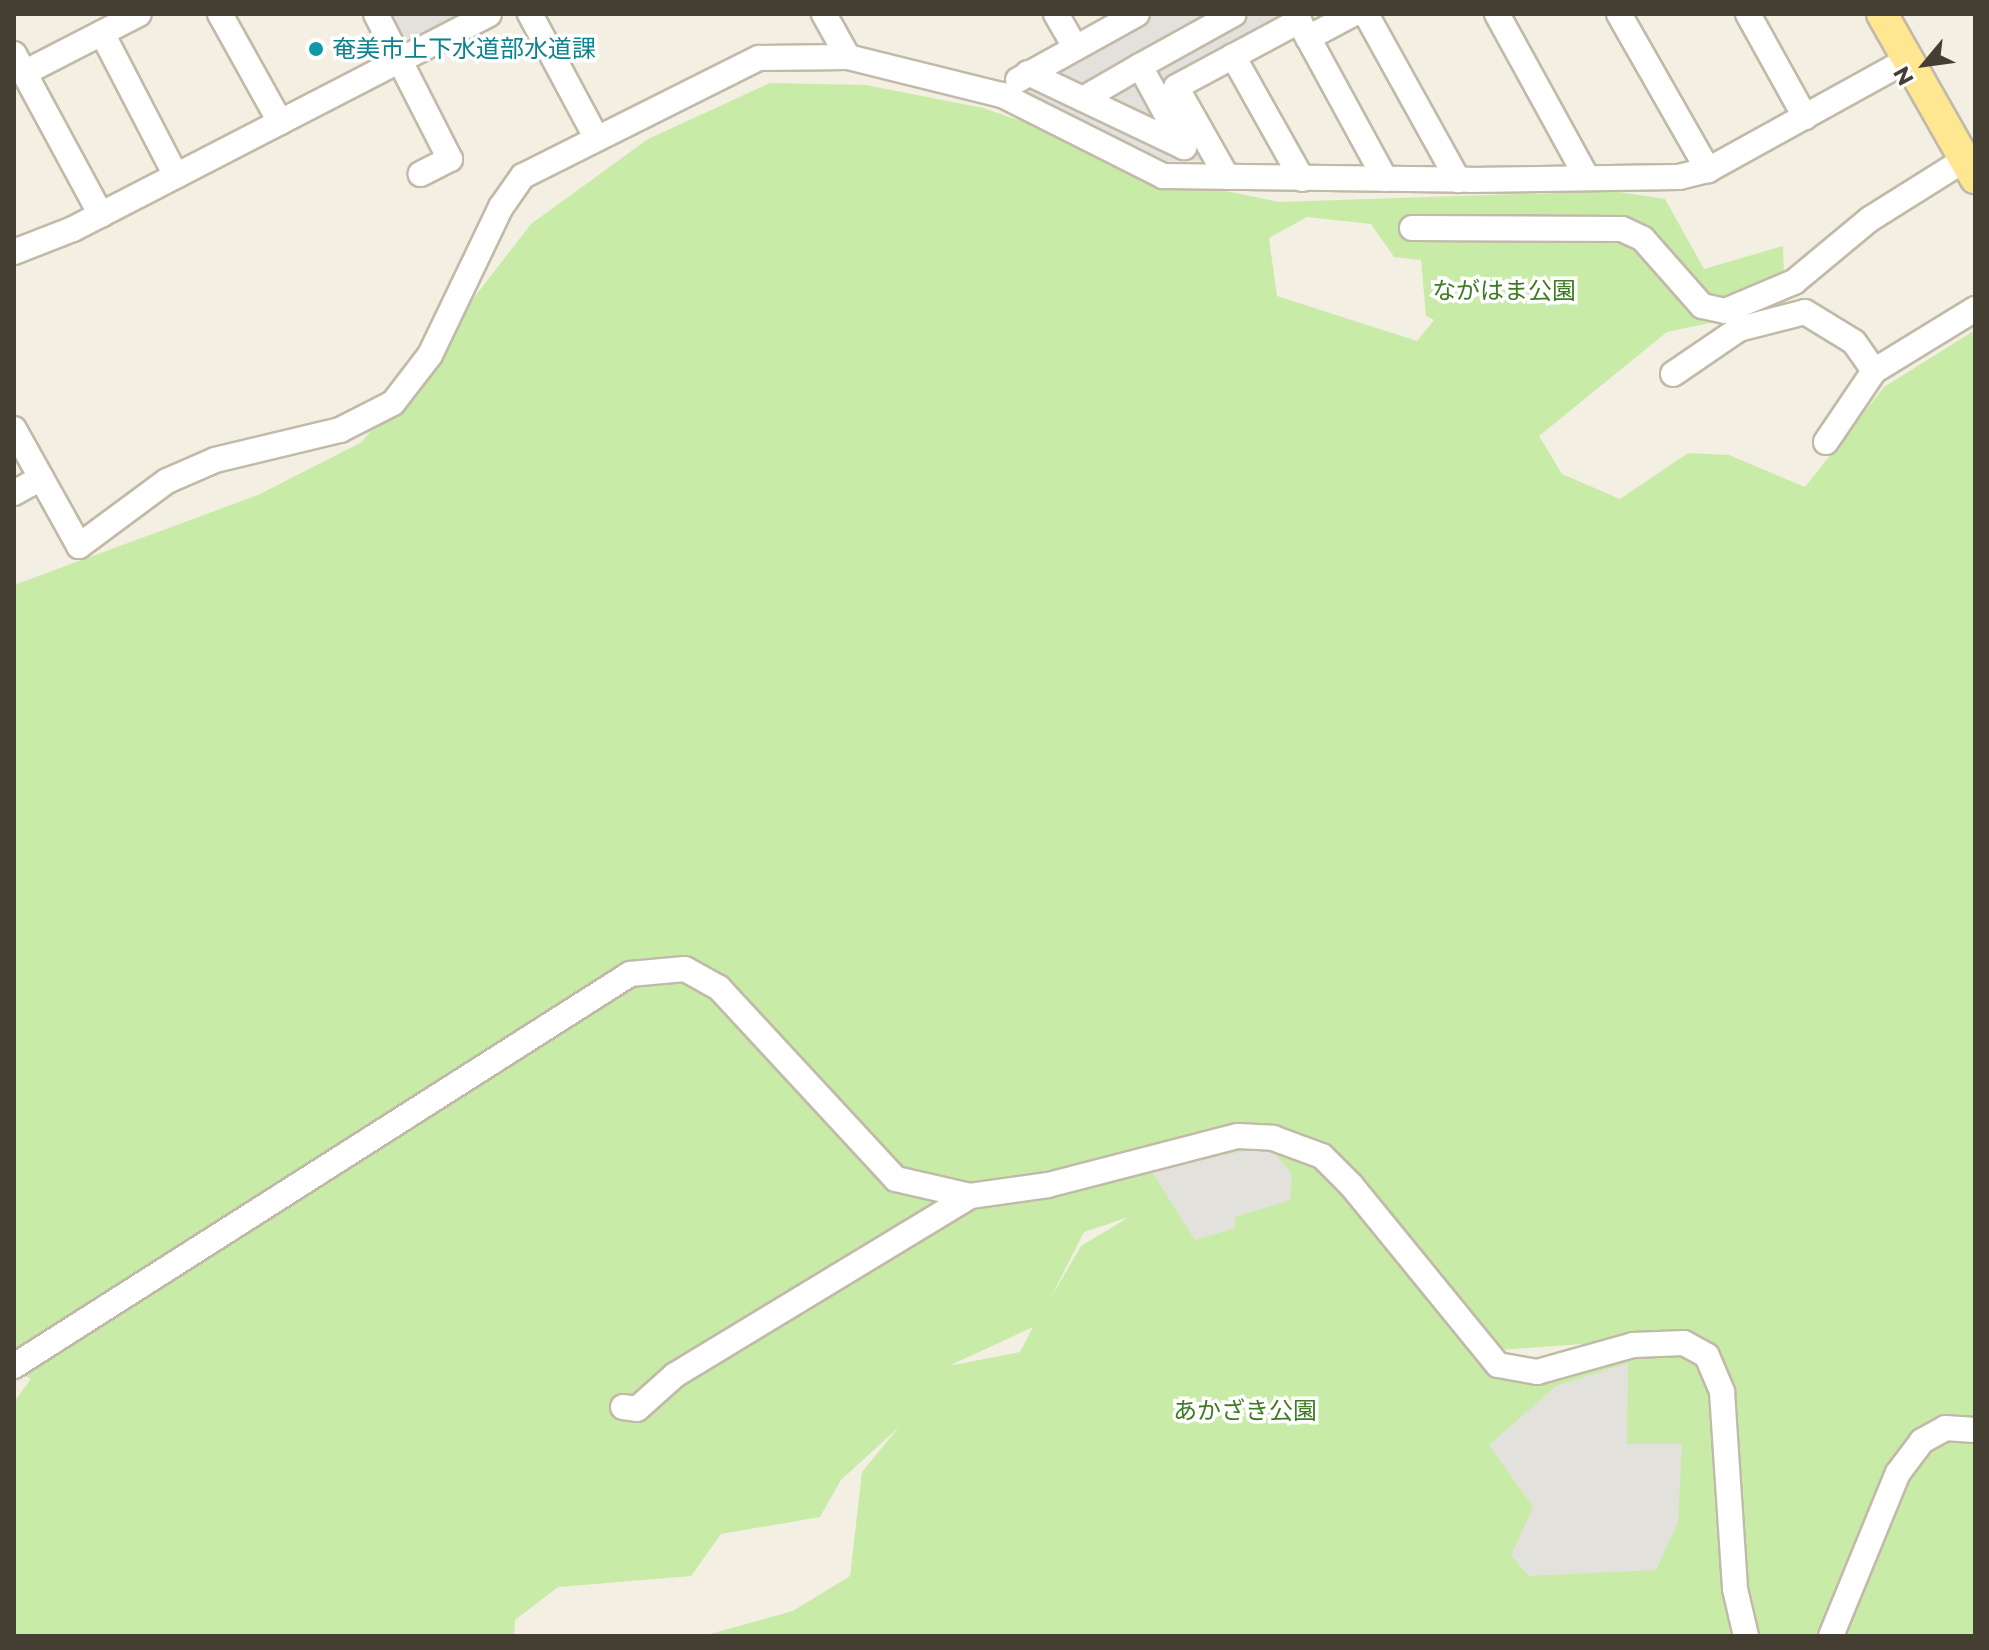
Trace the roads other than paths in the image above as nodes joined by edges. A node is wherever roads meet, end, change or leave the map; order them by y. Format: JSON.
{"nodes":[{"id":1,"x":139,"y":14,"type":"edge"},
{"id":2,"x":220,"y":14,"type":"edge"},
{"id":3,"x":376,"y":14,"type":"edge"},
{"id":4,"x":489,"y":14,"type":"edge"},
{"id":5,"x":530,"y":14,"type":"edge"},
{"id":6,"x":824,"y":14,"type":"edge"},
{"id":7,"x":1056,"y":14,"type":"edge"},
{"id":8,"x":1137,"y":14,"type":"edge"},
{"id":9,"x":1234,"y":14,"type":"edge"},
{"id":10,"x":1353,"y":14,"type":"edge"},
{"id":11,"x":1366,"y":14,"type":"edge"},
{"id":12,"x":1497,"y":14,"type":"edge"},
{"id":13,"x":1619,"y":14,"type":"edge"},
{"id":14,"x":1748,"y":14,"type":"edge"},
{"id":15,"x":1882,"y":14,"type":"edge"},
{"id":16,"x":102,"y":33,"type":"junction"},
{"id":17,"x":1070,"y":38,"type":"dead end"},
{"id":18,"x":1308,"y":38,"type":"junction"},
{"id":19,"x":1233,"y":56,"type":"junction"},
{"id":20,"x":848,"y":57,"type":"junction"},
{"id":21,"x":1907,"y":60,"type":"junction"},
{"id":22,"x":399,"y":62,"type":"junction"},
{"id":23,"x":19,"y":64,"type":"edge"},
{"id":24,"x":1140,"y":66,"type":"junction"},
{"id":25,"x":1028,"y":73,"type":"junction"},
{"id":26,"x":1002,"y":95,"type":"junction"},
{"id":27,"x":1083,"y":99,"type":"junction"},
{"id":28,"x":1805,"y":117,"type":"junction"},
{"id":29,"x":280,"y":122,"type":"junction"},
{"id":30,"x":595,"y":135,"type":"junction"},
{"id":31,"x":1970,"y":169,"type":"edge"},
{"id":32,"x":1708,"y":170,"type":"junction"},
{"id":33,"x":421,"y":174,"type":"dead end"},
{"id":34,"x":176,"y":176,"type":"junction"},
{"id":35,"x":1586,"y":176,"type":"junction"},
{"id":36,"x":1227,"y":177,"type":"junction"},
{"id":37,"x":1302,"y":179,"type":"junction"},
{"id":38,"x":1385,"y":179,"type":"junction"},
{"id":39,"x":1458,"y":180,"type":"junction"},
{"id":40,"x":101,"y":215,"type":"junction"},
{"id":41,"x":1412,"y":228,"type":"dead end"},
{"id":42,"x":14,"y":252,"type":"edge"},
{"id":43,"x":1975,"y":309,"type":"edge"},
{"id":44,"x":1874,"y":371,"type":"junction"},
{"id":45,"x":1673,"y":374,"type":"dead end"},
{"id":46,"x":14,"y":429,"type":"edge"},
{"id":47,"x":1826,"y":442,"type":"dead end"},
{"id":48,"x":41,"y":478,"type":"junction"},
{"id":49,"x":14,"y":493,"type":"edge"},
{"id":50,"x":970,"y":1196,"type":"junction"},
{"id":51,"x":14,"y":1366,"type":"edge"},
{"id":52,"x":623,"y":1407,"type":"dead end"},
{"id":53,"x":1975,"y":1430,"type":"edge"},
{"id":54,"x":1746,"y":1636,"type":"edge"},
{"id":55,"x":1831,"y":1636,"type":"edge"}],
"edges":[{"from":1,"to":16,"type":"street"},
{"from":2,"to":29,"type":"street"},
{"from":3,"to":22,"type":"street"},
{"from":4,"to":22,"type":"street"},
{"from":5,"to":30,"type":"street"},
{"from":6,"to":20,"type":"street"},
{"from":7,"to":17,"type":"street"},
{"from":8,"to":25,"type":"street"},
{"from":9,"to":24,"type":"street"},
{"from":10,"to":18,"type":"street"},
{"from":11,"to":39,"type":"street"},
{"from":12,"to":35,"type":"street"},
{"from":13,"to":32,"type":"street"},
{"from":14,"to":28,"type":"street"},
{"from":15,"to":21,"type":"main road"},
{"from":16,"to":23,"type":"street"},
{"from":16,"to":34,"type":"street"},
{"from":18,"to":19,"type":"street"},
{"from":18,"to":38,"type":"street"},
{"from":19,"to":36,"type":"street"},
{"from":19,"to":37,"type":"street"},
{"from":20,"to":26,"type":"street"},
{"from":20,"to":30,"type":"street"},
{"from":21,"to":28,"type":"street"},
{"from":21,"to":31,"type":"main road"},
{"from":22,"to":29,"type":"street"},
{"from":22,"to":33,"type":"street"},
{"from":23,"to":40,"type":"street"},
{"from":24,"to":27,"type":"street"},
{"from":24,"to":27,"type":"street"},
{"from":25,"to":26,"type":"street"},
{"from":25,"to":27,"type":"street"},
{"from":26,"to":36,"type":"street"},
{"from":28,"to":32,"type":"street"},
{"from":29,"to":34,"type":"street"},
{"from":30,"to":48,"type":"street"},
{"from":31,"to":41,"type":"street"},
{"from":32,"to":35,"type":"street"},
{"from":34,"to":40,"type":"street"},
{"from":35,"to":39,"type":"street"},
{"from":36,"to":37,"type":"street"},
{"from":37,"to":38,"type":"street"},
{"from":38,"to":39,"type":"street"},
{"from":40,"to":42,"type":"street"},
{"from":43,"to":44,"type":"street"},
{"from":44,"to":45,"type":"street"},
{"from":44,"to":47,"type":"street"},
{"from":46,"to":48,"type":"street"},
{"from":48,"to":49,"type":"street"},
{"from":50,"to":51,"type":"street"},
{"from":50,"to":52,"type":"street"},
{"from":50,"to":54,"type":"street"},
{"from":53,"to":55,"type":"street"}]}
